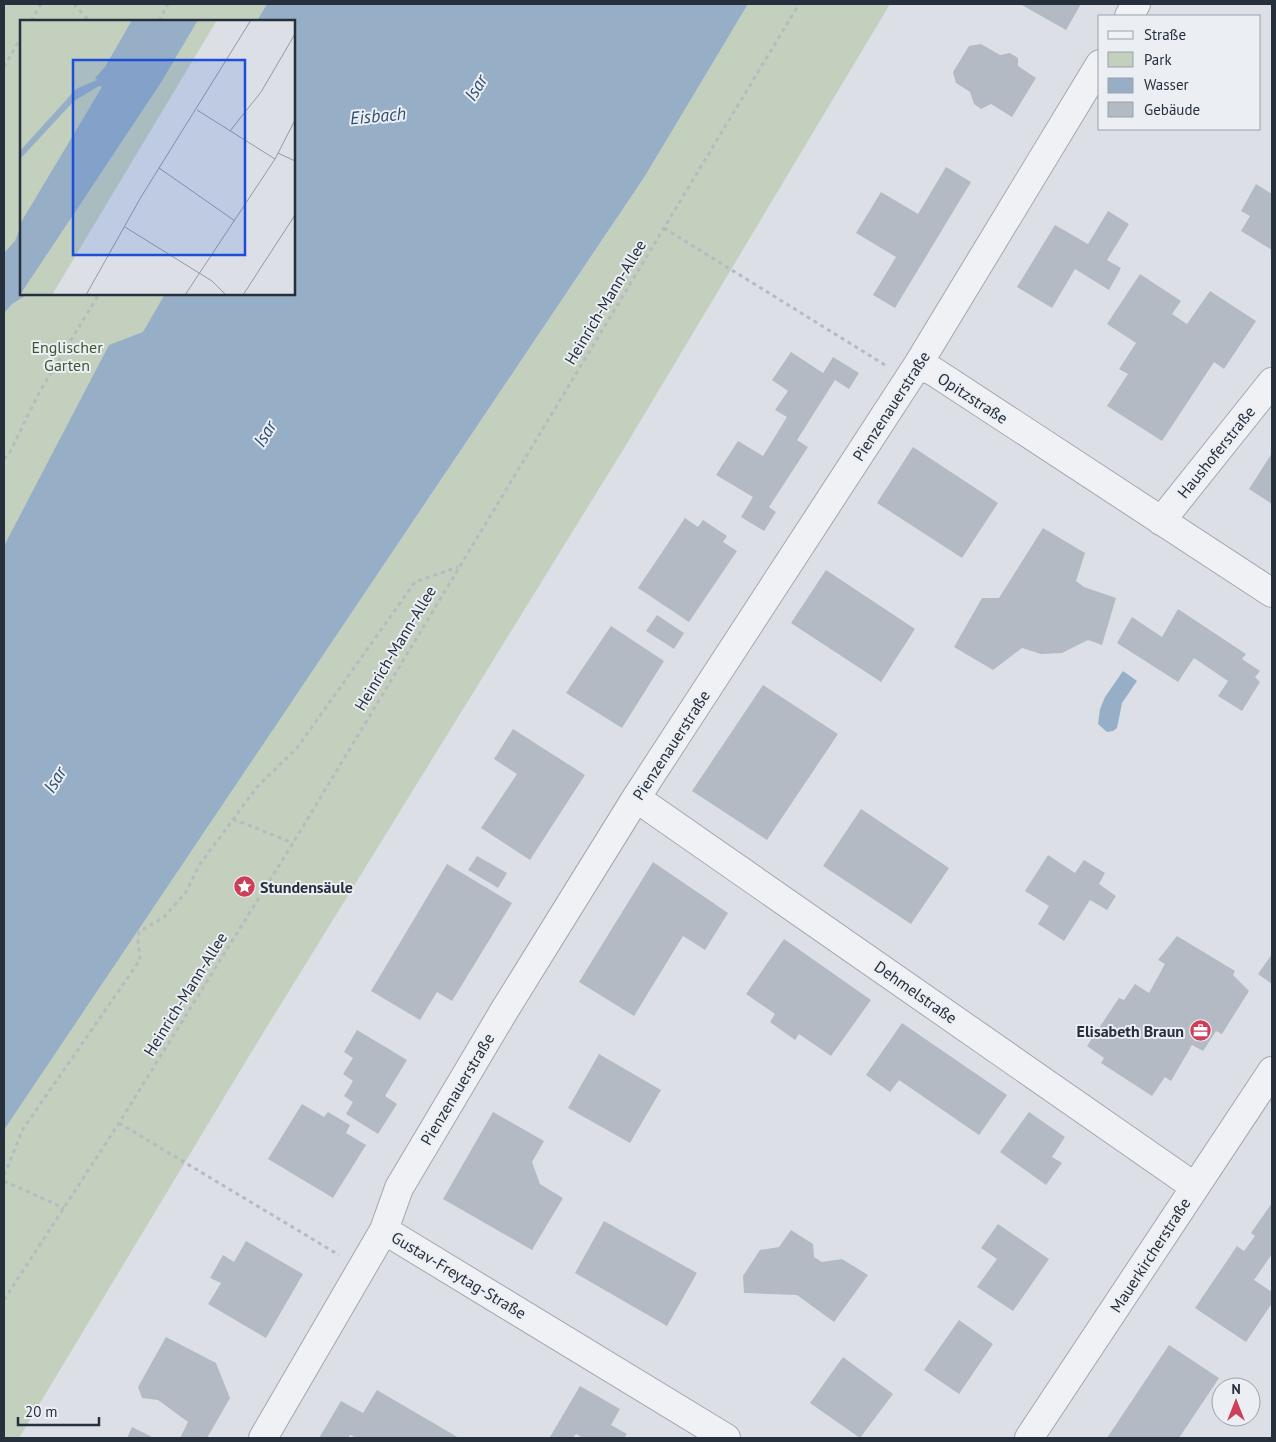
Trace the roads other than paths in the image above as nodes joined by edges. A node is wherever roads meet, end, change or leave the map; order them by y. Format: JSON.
{"nodes":[{"id":1,"x":1136,"y":4,"type":"edge"},
{"id":2,"x":1130,"y":15,"type":"edge"},
{"id":3,"x":1098,"y":67,"type":"edge"},
{"id":4,"x":918,"y":366,"type":"junction"},
{"id":5,"x":1272,"y":382,"type":"edge"},
{"id":6,"x":1161,"y":521,"type":"junction"},
{"id":7,"x":1272,"y":593,"type":"edge"},
{"id":8,"x":636,"y":798,"type":"junction"},
{"id":9,"x":1272,"y":1071,"type":"edge"},
{"id":10,"x":1195,"y":1187,"type":"junction"},
{"id":11,"x":384,"y":1230,"type":"junction"},
{"id":12,"x":263,"y":1438,"type":"edge"},
{"id":13,"x":726,"y":1438,"type":"edge"},
{"id":14,"x":1029,"y":1438,"type":"edge"}],
"edges":[{"from":1,"to":2,"type":"street"},
{"from":3,"to":4,"type":"street","name":"Pienzenauerstraße"},
{"from":4,"to":6,"type":"street","name":"Opitzstraße"},
{"from":4,"to":8,"type":"street","name":"Pienzenauerstraße"},
{"from":5,"to":6,"type":"street","name":"Haushoferstraße"},
{"from":6,"to":7,"type":"street","name":"Opitzstraße"},
{"from":8,"to":10,"type":"street","name":"Dehmelstraße"},
{"from":8,"to":11,"type":"street","name":"Pienzenauerstraße"},
{"from":9,"to":10,"type":"street","name":"Mauerkircherstraße"},
{"from":10,"to":14,"type":"street","name":"Mauerkircherstraße"},
{"from":11,"to":12,"type":"street","name":"Pienzenauerstraße"},
{"from":11,"to":13,"type":"street","name":"Gustav-Freytag-Straße"}]}
